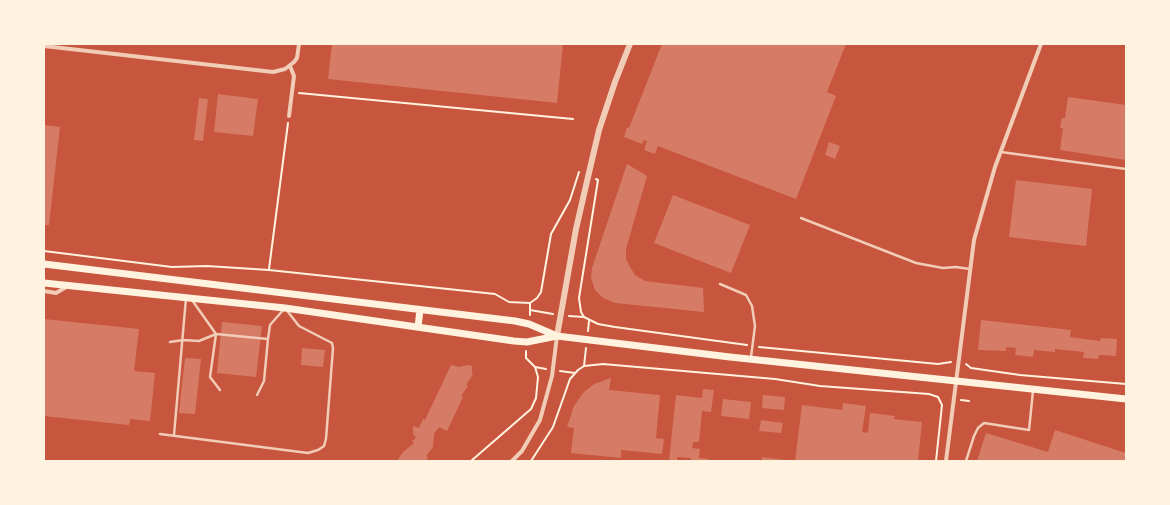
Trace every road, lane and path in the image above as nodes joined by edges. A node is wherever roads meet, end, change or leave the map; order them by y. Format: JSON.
{"nodes":[{"id":1,"x":299,"y":44,"type":"edge"},
{"id":2,"x":630,"y":44,"type":"edge"},
{"id":3,"x":1040,"y":44,"type":"edge"},
{"id":4,"x":44,"y":46,"type":"edge"},
{"id":5,"x":290,"y":66,"type":"junction"},
{"id":6,"x":292,"y":93,"type":"junction"},
{"id":7,"x":288,"y":116,"type":"joint"},
{"id":8,"x":573,"y":119,"type":"dead end"},
{"id":9,"x":1001,"y":152,"type":"junction"},
{"id":10,"x":1126,"y":169,"type":"edge"},
{"id":11,"x":588,"y":177,"type":"junction"},
{"id":12,"x":565,"y":211,"type":"dead end"},
{"id":13,"x":801,"y":218,"type":"dead end"},
{"id":14,"x":44,"y":251,"type":"edge"},
{"id":15,"x":44,"y":264,"type":"edge"},
{"id":16,"x":970,"y":269,"type":"junction"},
{"id":17,"x":269,"y":270,"type":"junction"},
{"id":18,"x":44,"y":283,"type":"edge"},
{"id":19,"x":720,"y":284,"type":"dead end"},
{"id":20,"x":69,"y":286,"type":"junction"},
{"id":21,"x":44,"y":291,"type":"edge"},
{"id":22,"x":188,"y":298,"type":"junction"},
{"id":23,"x":530,"y":303,"type":"junction"},
{"id":24,"x":285,"y":308,"type":"junction"},
{"id":25,"x":420,"y":310,"type":"junction"},
{"id":26,"x":529,"y":324,"type":"junction"},
{"id":27,"x":418,"y":327,"type":"junction"},
{"id":28,"x":216,"y":334,"type":"junction"},
{"id":29,"x":558,"y":336,"type":"junction"},
{"id":30,"x":268,"y":339,"type":"junction"},
{"id":31,"x":183,"y":340,"type":"junction"},
{"id":32,"x":170,"y":342,"type":"dead end"},
{"id":33,"x":527,"y":342,"type":"junction"},
{"id":34,"x":753,"y":346,"type":"junction"},
{"id":35,"x":751,"y":360,"type":"junction"},
{"id":36,"x":958,"y":363,"type":"junction"},
{"id":37,"x":956,"y":382,"type":"junction"},
{"id":38,"x":1126,"y":384,"type":"edge"},
{"id":39,"x":1034,"y":389,"type":"junction"},
{"id":40,"x":220,"y":390,"type":"dead end"},
{"id":41,"x":257,"y":395,"type":"dead end"},
{"id":42,"x":1126,"y":399,"type":"edge"},
{"id":43,"x":160,"y":434,"type":"dead end"},
{"id":44,"x":174,"y":435,"type":"junction"},
{"id":45,"x":471,"y":461,"type":"edge"},
{"id":46,"x":512,"y":461,"type":"edge"},
{"id":47,"x":531,"y":461,"type":"edge"},
{"id":48,"x":936,"y":461,"type":"edge"},
{"id":49,"x":946,"y":461,"type":"edge"},
{"id":50,"x":966,"y":461,"type":"edge"}],
"edges":[{"from":1,"to":5,"type":"street"},
{"from":2,"to":11,"type":"street"},
{"from":3,"to":9,"type":"street"},
{"from":4,"to":5,"type":"street"},
{"from":5,"to":6,"type":"street"},
{"from":6,"to":7,"type":"street"},
{"from":6,"to":8,"type":"path"},
{"from":7,"to":17,"type":"path"},
{"from":9,"to":10,"type":"lane"},
{"from":9,"to":16,"type":"street"},
{"from":11,"to":29,"type":"street"},
{"from":11,"to":34,"type":"path"},
{"from":12,"to":23,"type":"path"},
{"from":13,"to":16,"type":"lane"},
{"from":14,"to":17,"type":"path"},
{"from":15,"to":25,"type":"main road"},
{"from":16,"to":36,"type":"street"},
{"from":17,"to":23,"type":"path"},
{"from":18,"to":20,"type":"main road"},
{"from":19,"to":34,"type":"lane"},
{"from":20,"to":21,"type":"street"},
{"from":20,"to":22,"type":"main road"},
{"from":22,"to":24,"type":"main road"},
{"from":22,"to":28,"type":"lane"},
{"from":22,"to":31,"type":"lane"},
{"from":23,"to":26,"type":"path"},
{"from":24,"to":27,"type":"main road"},
{"from":24,"to":30,"type":"lane"},
{"from":24,"to":44,"type":"lane"},
{"from":25,"to":26,"type":"main road"},
{"from":25,"to":27,"type":"main road"},
{"from":26,"to":29,"type":"main road"},
{"from":27,"to":33,"type":"main road"},
{"from":28,"to":30,"type":"lane"},
{"from":28,"to":31,"type":"lane"},
{"from":28,"to":40,"type":"lane"},
{"from":29,"to":33,"type":"main road"},
{"from":29,"to":35,"type":"main road"},
{"from":29,"to":46,"type":"street"},
{"from":30,"to":41,"type":"lane"},
{"from":31,"to":32,"type":"lane"},
{"from":31,"to":44,"type":"lane"},
{"from":33,"to":45,"type":"path"},
{"from":34,"to":35,"type":"lane"},
{"from":34,"to":36,"type":"path"},
{"from":35,"to":37,"type":"main road"},
{"from":36,"to":37,"type":"street"},
{"from":36,"to":38,"type":"path"},
{"from":37,"to":39,"type":"main road"},
{"from":37,"to":49,"type":"street"},
{"from":39,"to":42,"type":"main road"},
{"from":39,"to":50,"type":"lane"},
{"from":43,"to":44,"type":"lane"},
{"from":47,"to":48,"type":"path"}]}
